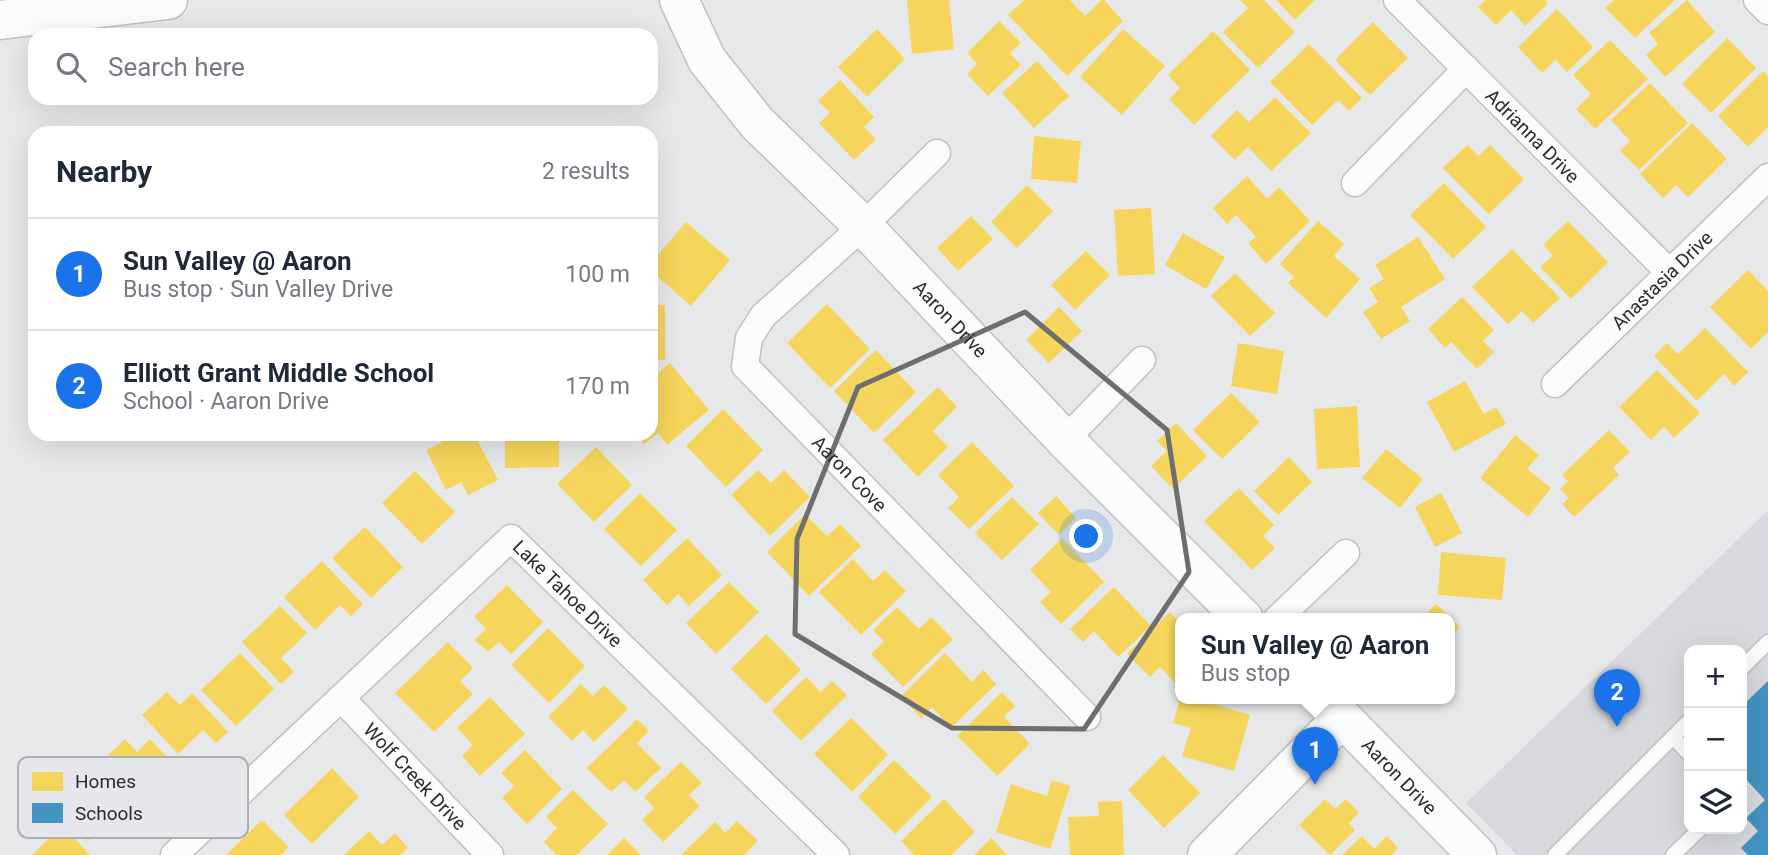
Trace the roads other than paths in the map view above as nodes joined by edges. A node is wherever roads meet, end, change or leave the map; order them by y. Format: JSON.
{"nodes":[{"id":1,"x":168,"y":0,"type":"edge"},
{"id":2,"x":679,"y":0,"type":"edge"},
{"id":3,"x":1397,"y":0,"type":"edge"},
{"id":4,"x":1757,"y":0,"type":"edge"},
{"id":5,"x":1768,"y":11,"type":"edge"},
{"id":6,"x":0,"y":20,"type":"edge"},
{"id":7,"x":1466,"y":69,"type":"junction"},
{"id":8,"x":937,"y":153,"type":"dead end"},
{"id":9,"x":1768,"y":177,"type":"edge"},
{"id":10,"x":1355,"y":183,"type":"dead end"},
{"id":11,"x":863,"y":226,"type":"junction"},
{"id":12,"x":1669,"y":272,"type":"junction"},
{"id":13,"x":1142,"y":360,"type":"dead end"},
{"id":14,"x":1555,"y":384,"type":"dead end"},
{"id":15,"x":1065,"y":440,"type":"junction"},
{"id":16,"x":1346,"y":553,"type":"dead end"},
{"id":17,"x":1238,"y":613,"type":"edge"},
{"id":18,"x":1282,"y":613,"type":"edge"},
{"id":19,"x":1768,"y":642,"type":"edge"},
{"id":20,"x":1747,"y":663,"type":"edge"},
{"id":21,"x":341,"y":698,"type":"junction"},
{"id":22,"x":1333,"y":709,"type":"edge"},
{"id":23,"x":1087,"y":717,"type":"dead end"},
{"id":24,"x":1684,"y":726,"type":"edge"},
{"id":25,"x":1673,"y":737,"type":"junction"},
{"id":26,"x":1684,"y":749,"type":"edge"},
{"id":27,"x":248,"y":785,"type":"edge"},
{"id":28,"x":1695,"y":834,"type":"edge"},
{"id":29,"x":192,"y":838,"type":"edge"},
{"id":30,"x":174,"y":855,"type":"edge"},
{"id":31,"x":490,"y":855,"type":"edge"},
{"id":32,"x":836,"y":855,"type":"edge"},
{"id":33,"x":1207,"y":855,"type":"edge"},
{"id":34,"x":1477,"y":855,"type":"edge"},
{"id":35,"x":1555,"y":855,"type":"edge"},
{"id":36,"x":1673,"y":855,"type":"edge"}],
"edges":[{"from":1,"to":6,"type":"street"},
{"from":2,"to":11,"type":"street","name":"Aaron Drive"},
{"from":3,"to":7,"type":"street","name":"Adrianna Drive"},
{"from":4,"to":5,"type":"street"},
{"from":7,"to":10,"type":"street"},
{"from":7,"to":12,"type":"street","name":"Adrianna Drive"},
{"from":8,"to":11,"type":"street"},
{"from":9,"to":12,"type":"street","name":"Anastasia Drive"},
{"from":11,"to":15,"type":"street","name":"Aaron Drive"},
{"from":11,"to":23,"type":"street","name":"Aaron Cove"},
{"from":12,"to":14,"type":"street","name":"Anastasia Drive"},
{"from":13,"to":15,"type":"street"},
{"from":15,"to":17,"type":"street","name":"Aaron Drive"},
{"from":16,"to":18,"type":"street"},
{"from":19,"to":20,"type":"lane"},
{"from":21,"to":27,"type":"street","name":"Lake Tahoe Drive"},
{"from":21,"to":31,"type":"street","name":"Wolf Creek Drive"},
{"from":21,"to":32,"type":"street","name":"Lake Tahoe Drive"},
{"from":22,"to":33,"type":"street"},
{"from":22,"to":34,"type":"street","name":"Aaron Drive"},
{"from":24,"to":25,"type":"lane"},
{"from":25,"to":26,"type":"lane"},
{"from":25,"to":35,"type":"lane"},
{"from":28,"to":36,"type":"lane"},
{"from":29,"to":30,"type":"street","name":"Lake Tahoe Drive"}]}
